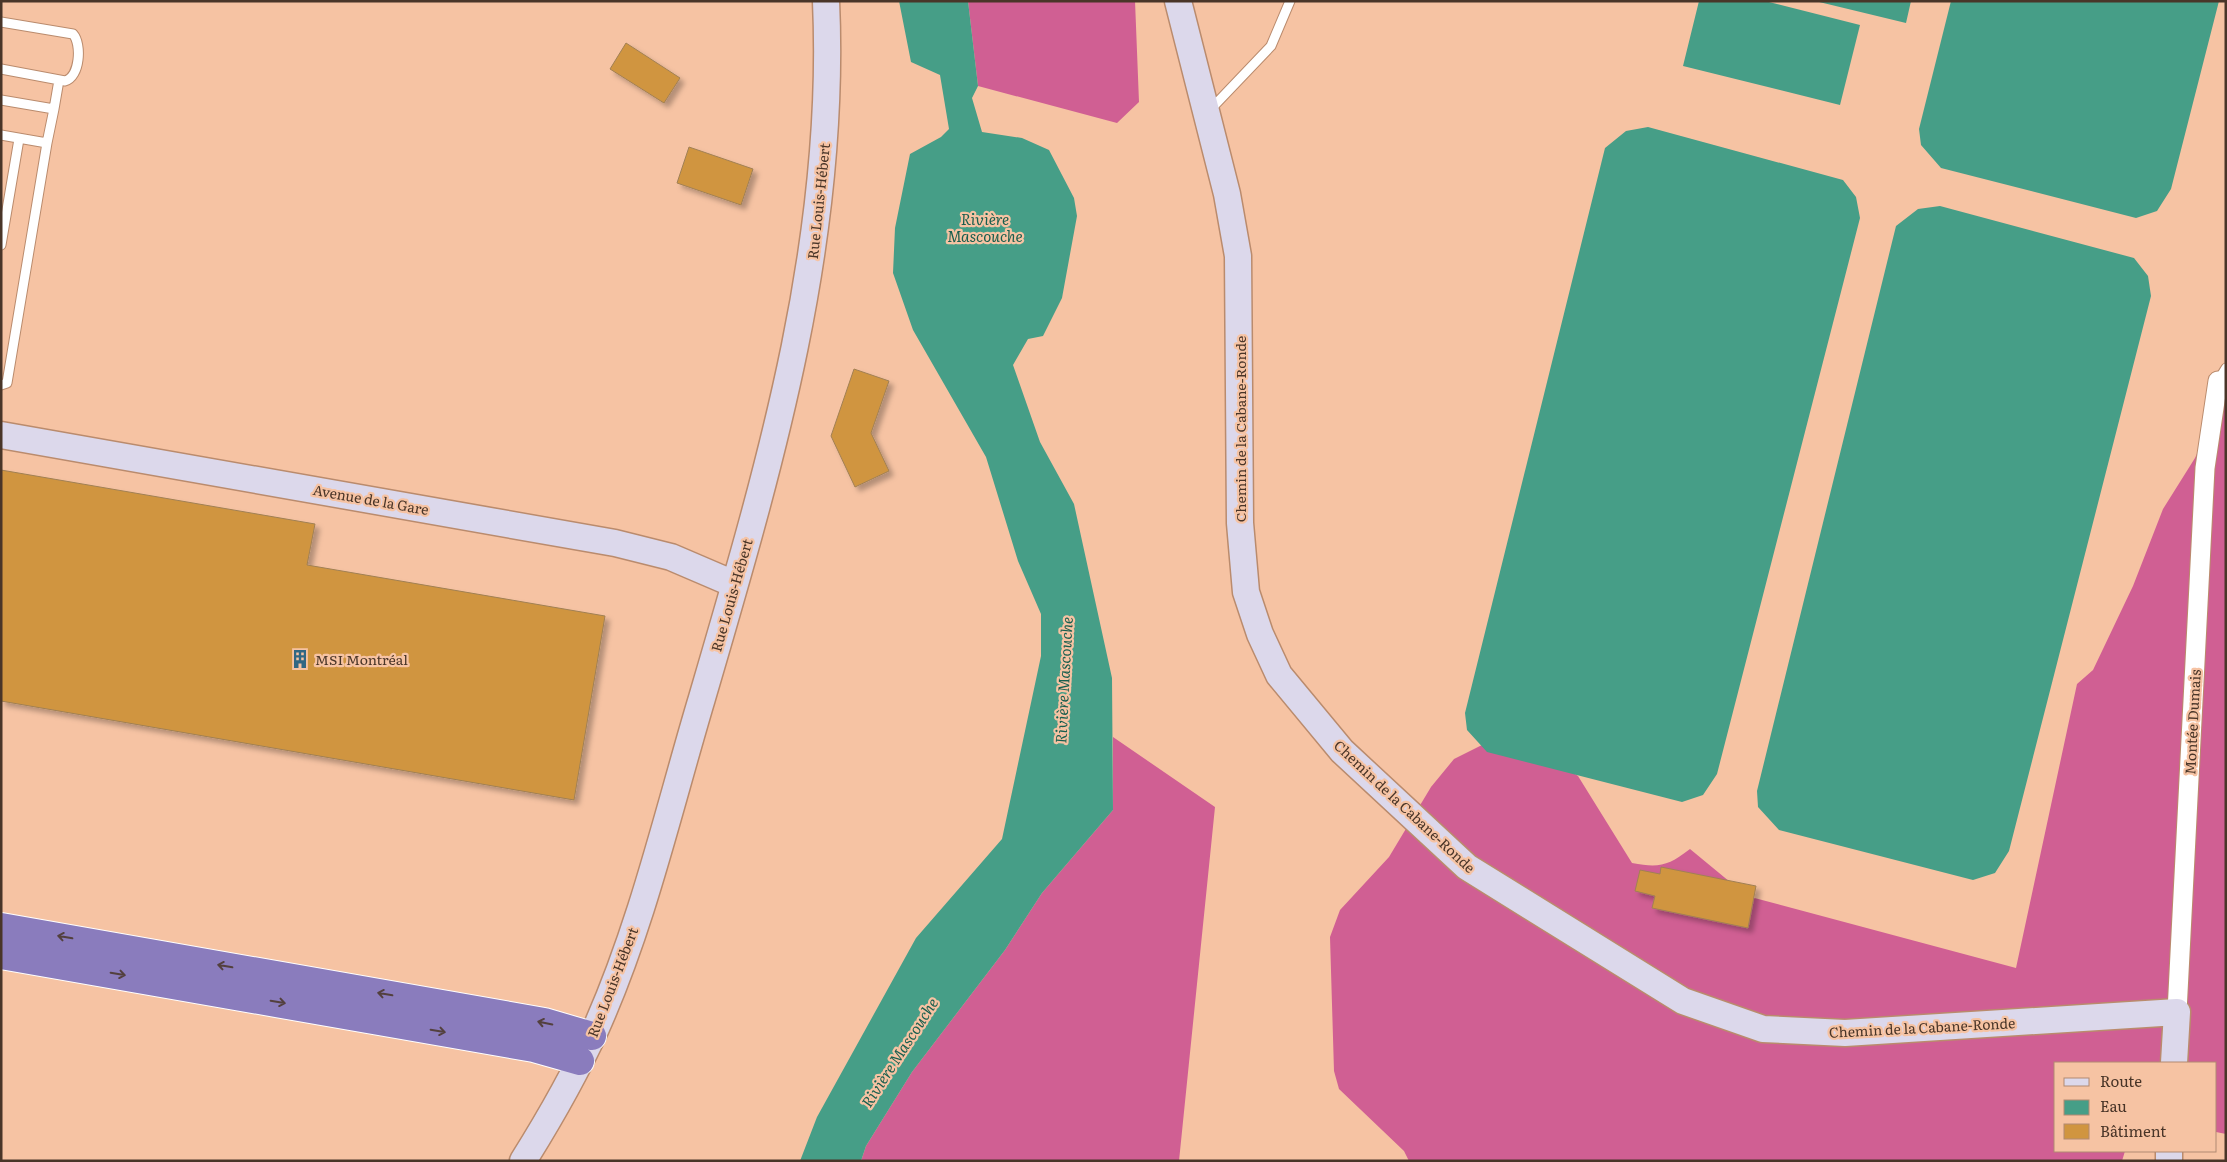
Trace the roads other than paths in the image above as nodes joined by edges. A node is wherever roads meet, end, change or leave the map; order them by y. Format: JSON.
{"nodes":[{"id":1,"x":826,"y":1,"type":"edge"},
{"id":2,"x":1178,"y":1,"type":"edge"},
{"id":3,"x":1290,"y":1,"type":"edge"},
{"id":4,"x":1,"y":22,"type":"edge"},
{"id":5,"x":1,"y":68,"type":"edge"},
{"id":6,"x":59,"y":80,"type":"junction"},
{"id":7,"x":1,"y":100,"type":"edge"},
{"id":8,"x":54,"y":109,"type":"junction"},
{"id":9,"x":1207,"y":114,"type":"junction"},
{"id":10,"x":1,"y":136,"type":"edge"},
{"id":11,"x":19,"y":138,"type":"junction"},
{"id":12,"x":47,"y":143,"type":"junction"},
{"id":13,"x":1,"y":244,"type":"edge"},
{"id":14,"x":2222,"y":374,"type":"edge"},
{"id":15,"x":1,"y":385,"type":"edge"},
{"id":16,"x":1,"y":435,"type":"edge"},
{"id":17,"x":734,"y":584,"type":"junction"},
{"id":18,"x":1,"y":927,"type":"edge"},
{"id":19,"x":1,"y":955,"type":"edge"},
{"id":20,"x":2177,"y":1012,"type":"junction"},
{"id":21,"x":592,"y":1036,"type":"junction"},
{"id":22,"x":580,"y":1061,"type":"junction"},
{"id":23,"x":2174,"y":1062,"type":"edge"},
{"id":24,"x":523,"y":1161,"type":"edge"}],
"edges":[{"from":1,"to":17,"type":"street","name":"Rue Louis-Hébert"},
{"from":2,"to":9,"type":"street","name":"Chemin de la Cabane-Ronde"},
{"from":3,"to":9,"type":"lane"},
{"from":4,"to":6,"type":"lane"},
{"from":5,"to":6,"type":"lane"},
{"from":6,"to":8,"type":"lane"},
{"from":7,"to":8,"type":"lane"},
{"from":8,"to":12,"type":"lane"},
{"from":9,"to":20,"type":"street","name":"Chemin de la Cabane-Ronde"},
{"from":10,"to":11,"type":"lane"},
{"from":11,"to":12,"type":"lane"},
{"from":11,"to":13,"type":"lane"},
{"from":12,"to":15,"type":"lane"},
{"from":14,"to":20,"type":"street","name":"Montée Dumais"},
{"from":16,"to":17,"type":"street","name":"Avenue de la Gare"},
{"from":17,"to":21,"type":"street","name":"Rue Louis-Hébert"},
{"from":21,"to":18,"type":"highway","one_way":true},
{"from":19,"to":22,"type":"highway","one_way":true},
{"from":20,"to":23,"type":"street","name":"Montée Dumais"},
{"from":21,"to":22,"type":"street","name":"Rue Louis-Hébert"},
{"from":22,"to":24,"type":"street","name":"Rue Louis-Hébert"}]}
